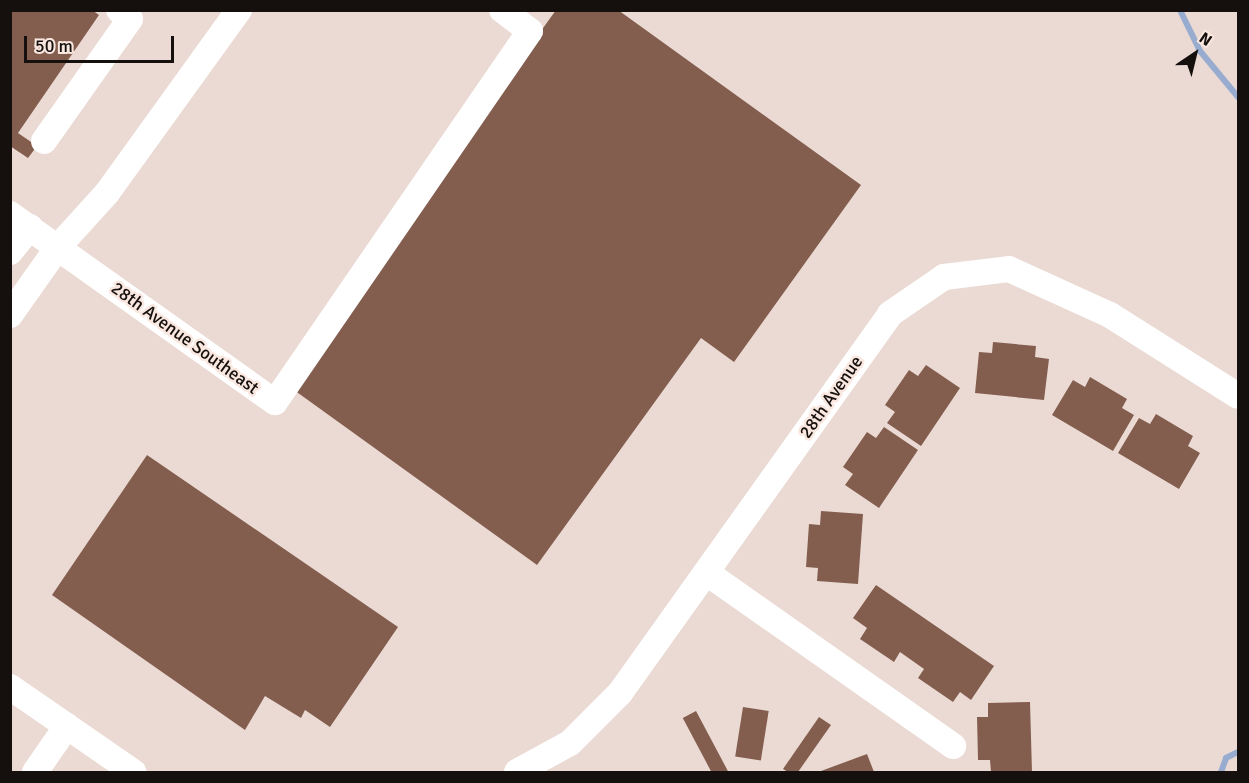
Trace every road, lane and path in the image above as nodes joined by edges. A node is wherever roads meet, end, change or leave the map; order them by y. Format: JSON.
{"nodes":[{"id":1,"x":119,"y":10,"type":"edge"},
{"id":2,"x":239,"y":10,"type":"edge"},
{"id":3,"x":502,"y":10,"type":"edge"},
{"id":4,"x":44,"y":141,"type":"dead end"},
{"id":5,"x":20,"y":221,"type":"edge"},
{"id":6,"x":58,"y":247,"type":"junction"},
{"id":7,"x":10,"y":252,"type":"edge"},
{"id":8,"x":10,"y":315,"type":"edge"},
{"id":9,"x":1239,"y":396,"type":"edge"},
{"id":10,"x":707,"y":573,"type":"junction"},
{"id":11,"x":10,"y":687,"type":"edge"},
{"id":12,"x":67,"y":726,"type":"junction"},
{"id":13,"x":953,"y":746,"type":"dead end"},
{"id":14,"x":35,"y":772,"type":"edge"},
{"id":15,"x":133,"y":772,"type":"edge"},
{"id":16,"x":517,"y":772,"type":"edge"}],
"edges":[{"from":1,"to":4,"type":"street"},
{"from":2,"to":6,"type":"street"},
{"from":3,"to":6,"type":"street","name":"28th Avenue Southeast"},
{"from":5,"to":6,"type":"street","name":"28th Avenue Southeast"},
{"from":5,"to":7,"type":"street"},
{"from":6,"to":8,"type":"street"},
{"from":9,"to":10,"type":"street","name":"28th Avenue"},
{"from":10,"to":13,"type":"street"},
{"from":10,"to":16,"type":"street","name":"28th Avenue"},
{"from":11,"to":12,"type":"street"},
{"from":12,"to":14,"type":"street"},
{"from":12,"to":15,"type":"street"}]}
